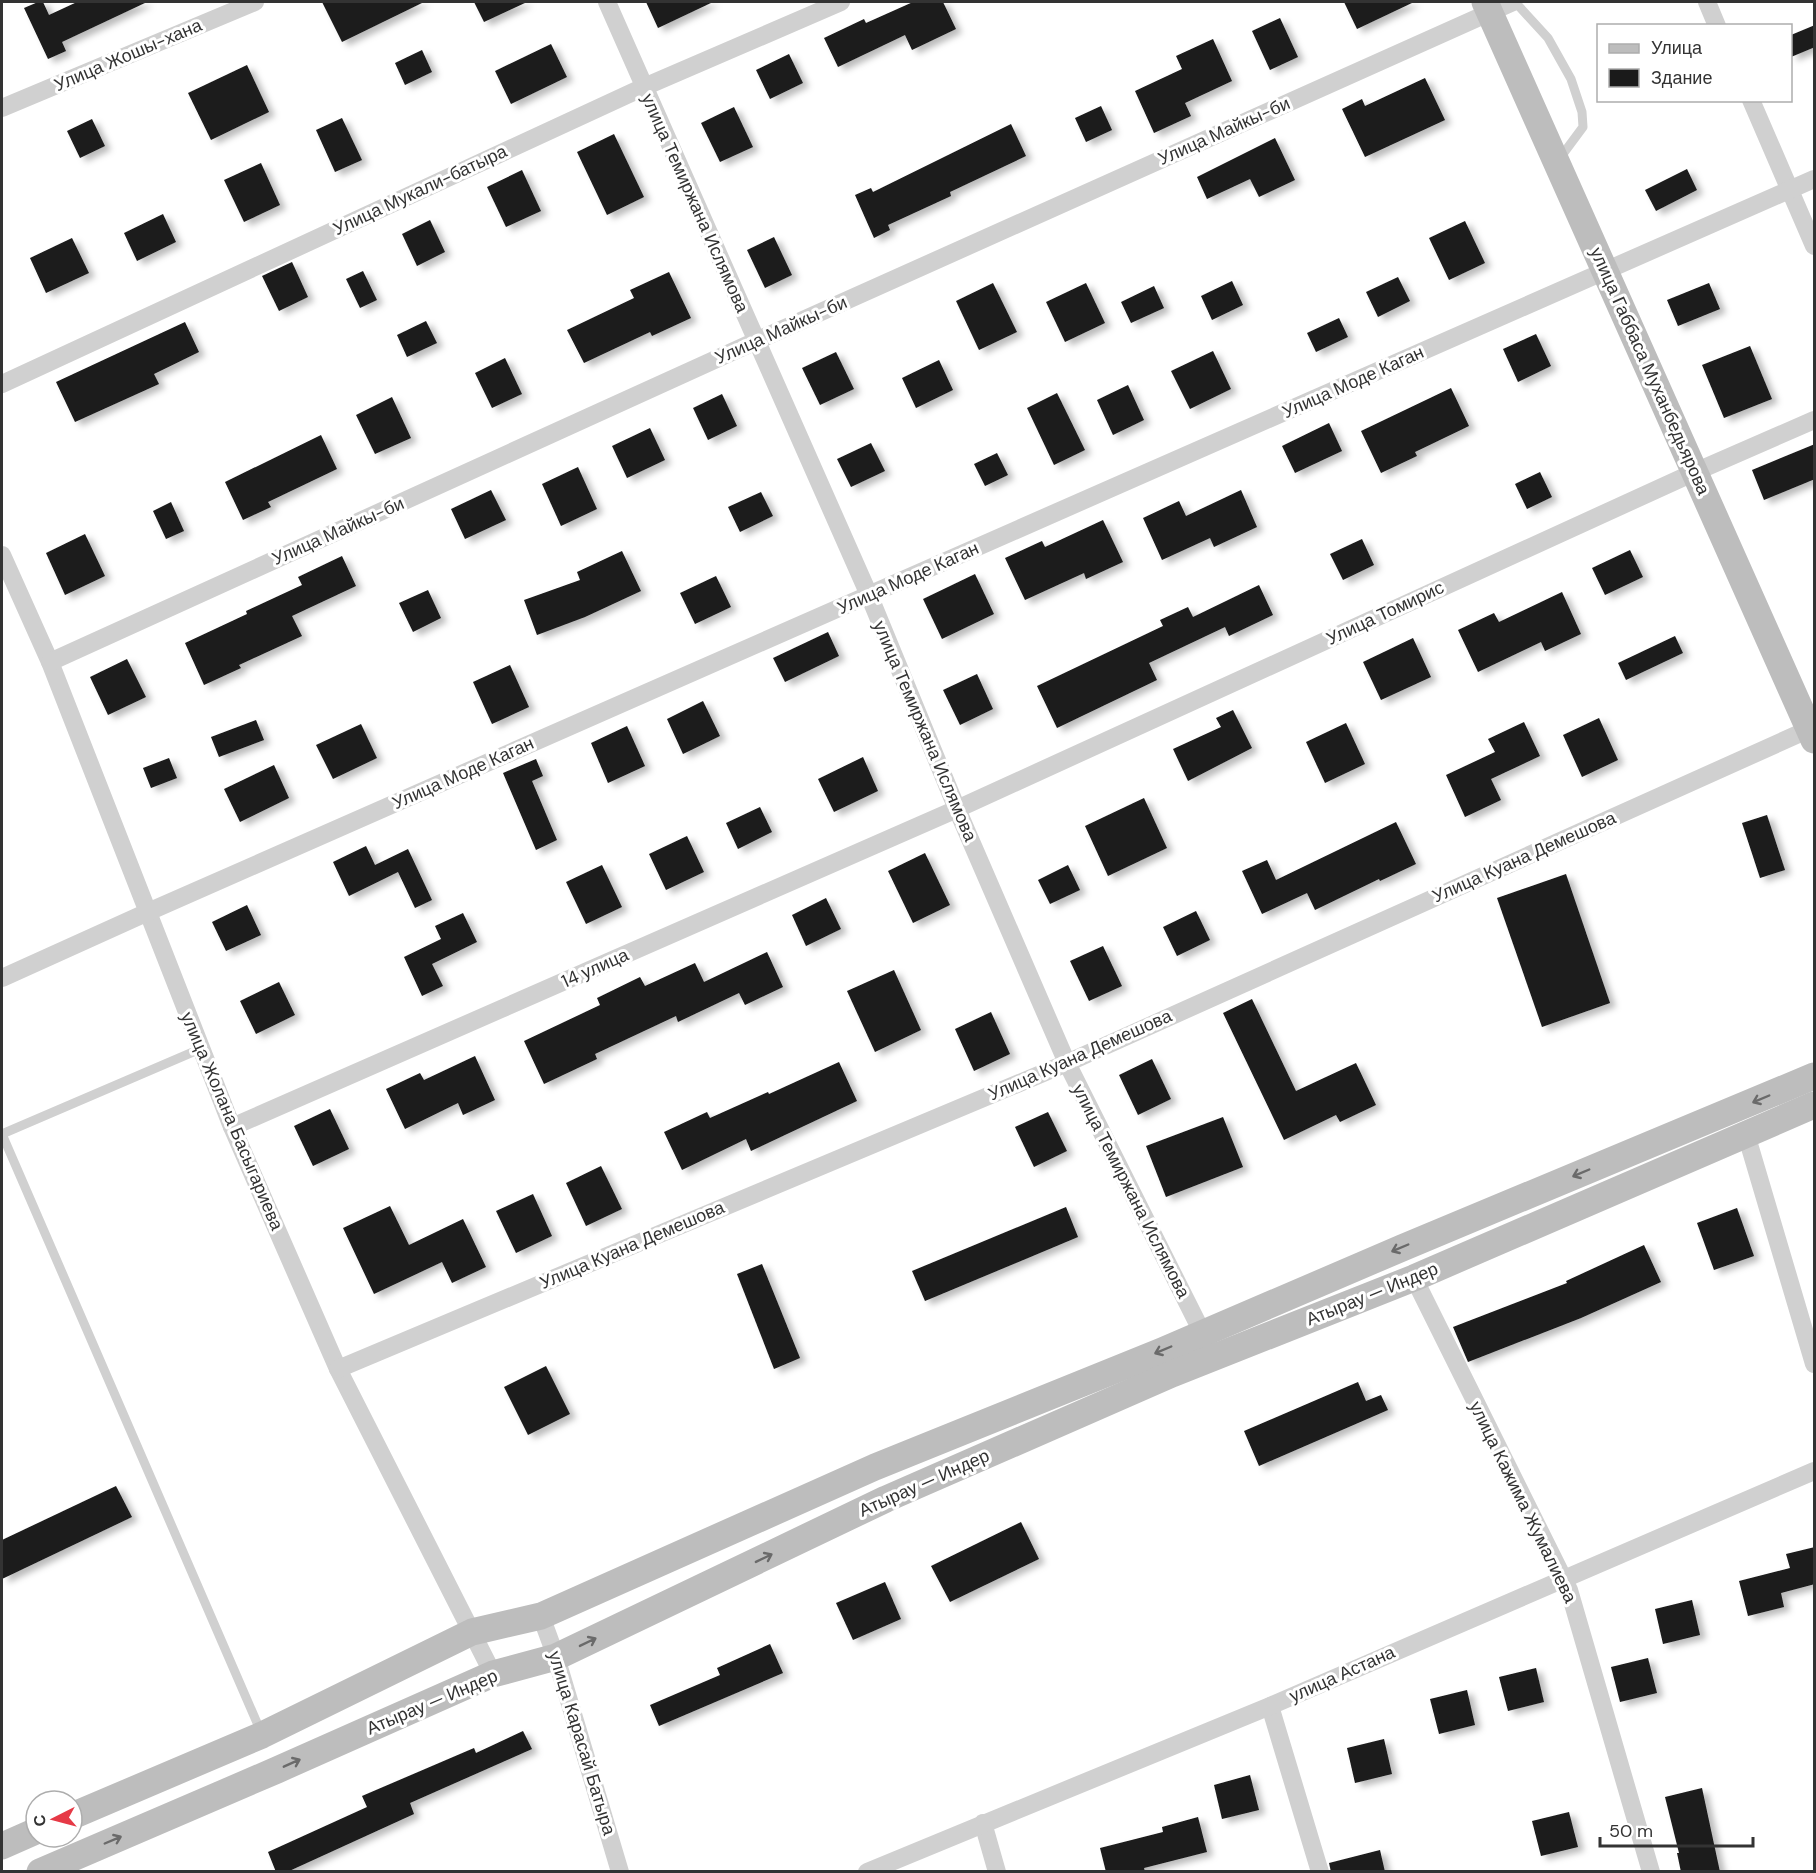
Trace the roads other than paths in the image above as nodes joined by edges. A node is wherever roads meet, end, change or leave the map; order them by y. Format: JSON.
{"nodes":[{"id":1,"x":255,"y":2,"type":"edge"},
{"id":2,"x":607,"y":2,"type":"edge"},
{"id":3,"x":841,"y":2,"type":"edge"},
{"id":4,"x":1707,"y":2,"type":"edge"},
{"id":5,"x":1500,"y":4,"type":"edge"},
{"id":6,"x":1716,"y":24,"type":"edge"},
{"id":7,"x":644,"y":87,"type":"junction"},
{"id":8,"x":1752,"y":102,"type":"edge"},
{"id":9,"x":2,"y":108,"type":"edge"},
{"id":10,"x":1557,"y":163,"type":"junction"},
{"id":11,"x":1815,"y":179,"type":"edge"},
{"id":12,"x":1791,"y":189,"type":"junction"},
{"id":13,"x":1815,"y":246,"type":"edge"},
{"id":14,"x":1605,"y":271,"type":"junction"},
{"id":15,"x":756,"y":341,"type":"junction"},
{"id":16,"x":2,"y":384,"type":"edge"},
{"id":17,"x":1815,"y":420,"type":"edge"},
{"id":18,"x":1695,"y":472,"type":"junction"},
{"id":19,"x":2,"y":555,"type":"edge"},
{"id":20,"x":869,"y":595,"type":"junction"},
{"id":21,"x":50,"y":662,"type":"junction"},
{"id":22,"x":1813,"y":732,"type":"edge"},
{"id":23,"x":957,"y":809,"type":"junction"},
{"id":24,"x":148,"y":912,"type":"junction"},
{"id":25,"x":2,"y":978,"type":"edge"},
{"id":26,"x":200,"y":1049,"type":"junction"},
{"id":27,"x":1067,"y":1063,"type":"junction"},
{"id":28,"x":1815,"y":1076,"type":"edge"},
{"id":29,"x":1815,"y":1105,"type":"edge"},
{"id":30,"x":232,"y":1127,"type":"junction"},
{"id":31,"x":1746,"y":1134,"type":"junction"},
{"id":32,"x":1414,"y":1278,"type":"junction"},
{"id":33,"x":1208,"y":1344,"type":"junction"},
{"id":34,"x":1815,"y":1365,"type":"edge"},
{"id":35,"x":338,"y":1369,"type":"junction"},
{"id":36,"x":1815,"y":1471,"type":"edge"},
{"id":37,"x":1563,"y":1578,"type":"junction"},
{"id":38,"x":542,"y":1616,"type":"junction"},
{"id":39,"x":472,"y":1632,"type":"junction"},
{"id":40,"x":556,"y":1657,"type":"junction"},
{"id":41,"x":493,"y":1674,"type":"junction"},
{"id":42,"x":1270,"y":1706,"type":"junction"},
{"id":43,"x":262,"y":1735,"type":"junction"},
{"id":44,"x":84,"y":1811,"type":"edge"},
{"id":45,"x":983,"y":1823,"type":"junction"},
{"id":46,"x":24,"y":1836,"type":"edge"},
{"id":47,"x":2,"y":1846,"type":"edge"},
{"id":48,"x":39,"y":1872,"type":"edge"},
{"id":49,"x":620,"y":1872,"type":"edge"},
{"id":50,"x":867,"y":1872,"type":"edge"},
{"id":51,"x":997,"y":1872,"type":"edge"},
{"id":52,"x":1320,"y":1872,"type":"edge"},
{"id":53,"x":1652,"y":1872,"type":"edge"}],
"edges":[{"from":1,"to":9,"type":"street","name":"Улица Жошы-хана"},
{"from":2,"to":7,"type":"street","name":"улица Темиржана Ислямова"},
{"from":3,"to":7,"type":"street","name":"Улица Мукали-батыра"},
{"from":4,"to":6,"type":"street"},
{"from":5,"to":10,"type":"main road","name":"улица Габбаса Муханбедьярова"},
{"from":5,"to":10,"type":"lane"},
{"from":5,"to":15,"type":"street","name":"Улица Майкы-би"},
{"from":7,"to":15,"type":"street","name":"улица Темиржана Ислямова"},
{"from":7,"to":16,"type":"street","name":"Улица Мукали-батыра"},
{"from":8,"to":12,"type":"street"},
{"from":10,"to":14,"type":"main road","name":"улица Габбаса Муханбедьярова"},
{"from":11,"to":12,"type":"street","name":"Улица Моде Каган"},
{"from":12,"to":13,"type":"street"},
{"from":12,"to":14,"type":"street","name":"Улица Моде Каган"},
{"from":14,"to":18,"type":"main road","name":"улица Габбаса Муханбедьярова"},
{"from":14,"to":20,"type":"street","name":"Улица Моде Каган"},
{"from":15,"to":20,"type":"street","name":"улица Темиржана Ислямова"},
{"from":15,"to":21,"type":"street","name":"Улица Майкы-би"},
{"from":17,"to":18,"type":"street","name":"Улица Томирис"},
{"from":18,"to":22,"type":"main road","name":"улица Габбаса Муханбедьярова"},
{"from":18,"to":23,"type":"street","name":"Улица Томирис"},
{"from":19,"to":21,"type":"street","name":"улица Жолана Басыгариева"},
{"from":20,"to":23,"type":"street","name":"улица Темиржана Ислямова"},
{"from":20,"to":24,"type":"street","name":"Улица Моде Каган"},
{"from":21,"to":24,"type":"street","name":"улица Жолана Басыгариева"},
{"from":22,"to":27,"type":"street","name":"Улица Куана Демешова"},
{"from":23,"to":27,"type":"street","name":"улица Темиржана Ислямова"},
{"from":23,"to":30,"type":"street","name":"14 улица"},
{"from":24,"to":25,"type":"street","name":"Улица Моде Каган"},
{"from":24,"to":26,"type":"street","name":"улица Жолана Басыгариева"},
{"from":26,"to":30,"type":"street","name":"улица Жолана Басыгариева"},
{"from":26,"to":43,"type":"lane"},
{"from":27,"to":33,"type":"street","name":"улица Темиржана Ислямова"},
{"from":27,"to":35,"type":"street","name":"Улица Куана Демешова"},
{"from":28,"to":33,"type":"main road","name":"Атырау — Индер","one_way":true},
{"from":29,"to":31,"type":"main road","name":"Атырау — Индер"},
{"from":30,"to":35,"type":"street","name":"улица Жолана Басыгариева"},
{"from":31,"to":32,"type":"main road","name":"Атырау — Индер"},
{"from":31,"to":34,"type":"street"},
{"from":32,"to":33,"type":"main road","name":"Атырау — Индер"},
{"from":32,"to":37,"type":"street","name":"улица Кажима Жумалиева"},
{"from":33,"to":38,"type":"main road","name":"Атырау — Индер","one_way":true},
{"from":40,"to":33,"type":"main road","name":"Атырау — Индер","one_way":true},
{"from":35,"to":39,"type":"street","name":"улица Жолана Басыгариева"},
{"from":36,"to":37,"type":"street","name":"улица Астана"},
{"from":37,"to":42,"type":"street","name":"улица Астана"},
{"from":37,"to":53,"type":"street","name":"улица Кажима Жумалиева"},
{"from":38,"to":39,"type":"main road","name":"Атырау — Индер"},
{"from":38,"to":40,"type":"street","name":"улица Карасай Батыра"},
{"from":39,"to":41,"type":"street","name":"улица Жолана Басыгариева"},
{"from":39,"to":43,"type":"main road","name":"Атырау — Индер"},
{"from":40,"to":41,"type":"main road","name":"Атырау — Индер"},
{"from":40,"to":49,"type":"street","name":"улица Карасай Батыра"},
{"from":48,"to":41,"type":"main road","name":"Атырау — Индер","one_way":true},
{"from":42,"to":45,"type":"street","name":"улица Астана"},
{"from":42,"to":52,"type":"street"},
{"from":43,"to":44,"type":"main road","name":"Атырау — Индер"},
{"from":45,"to":50,"type":"street","name":"улица Астана"},
{"from":45,"to":51,"type":"street"},
{"from":46,"to":47,"type":"main road"}]}
